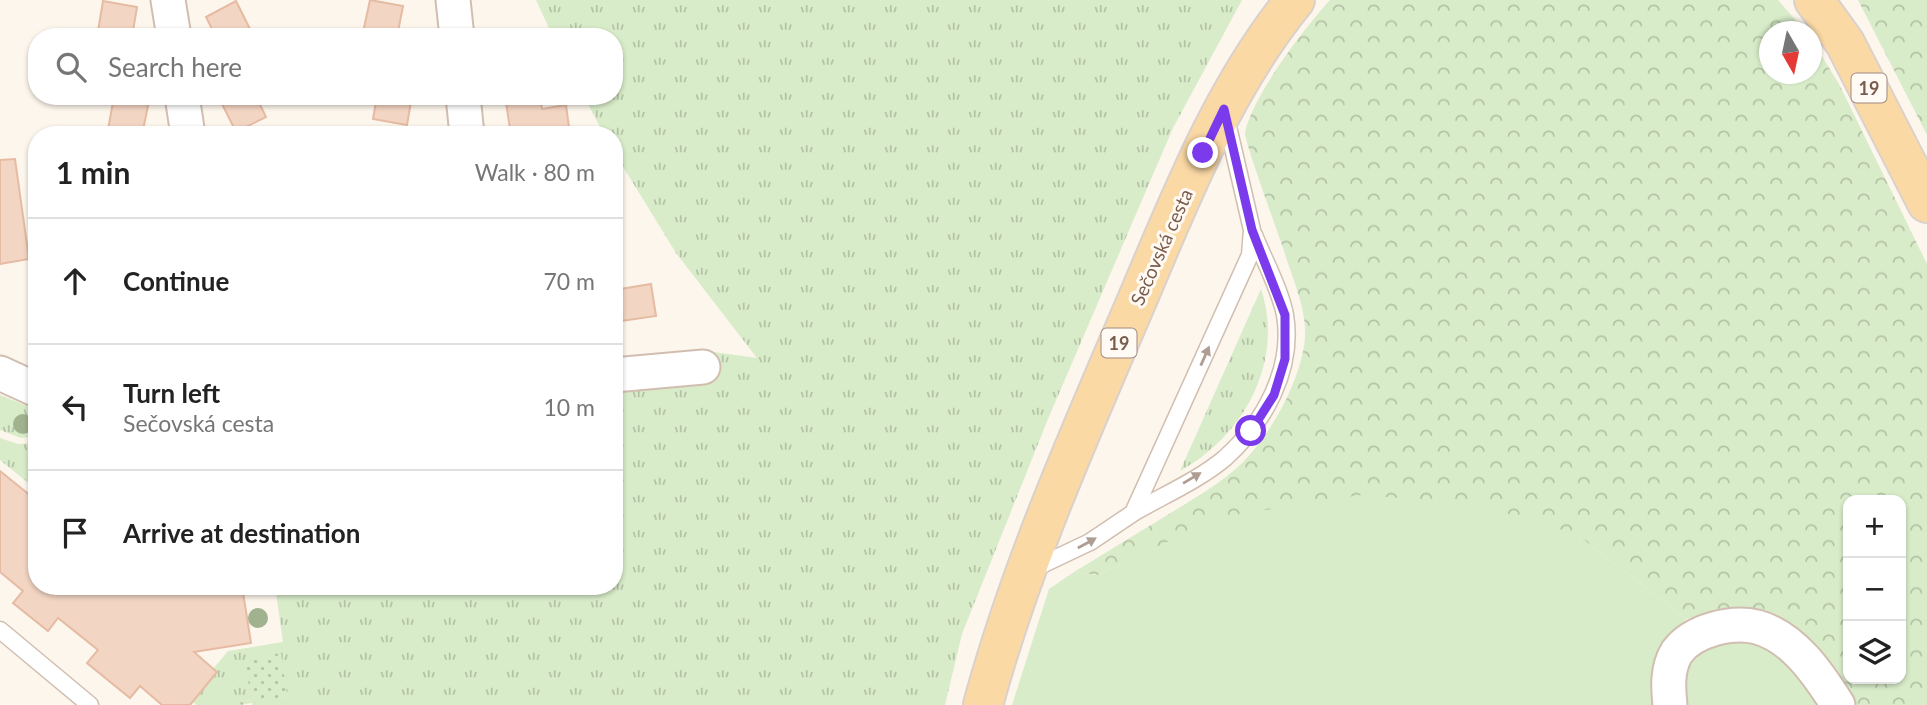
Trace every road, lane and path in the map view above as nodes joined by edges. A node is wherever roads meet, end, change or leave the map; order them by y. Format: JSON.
{"nodes":[{"id":1,"x":168,"y":0,"type":"edge"},
{"id":2,"x":453,"y":0,"type":"edge"},
{"id":3,"x":1295,"y":0,"type":"edge"},
{"id":4,"x":1814,"y":0,"type":"edge"},
{"id":5,"x":173,"y":28,"type":"edge"},
{"id":6,"x":456,"y":28,"type":"edge"},
{"id":7,"x":183,"y":105,"type":"edge"},
{"id":8,"x":464,"y":105,"type":"edge"},
{"id":9,"x":1224,"y":109,"type":"junction"},
{"id":10,"x":187,"y":126,"type":"edge"},
{"id":11,"x":466,"y":126,"type":"edge"},
{"id":12,"x":1927,"y":203,"type":"edge"},
{"id":13,"x":1252,"y":230,"type":"junction"},
{"id":14,"x":703,"y":367,"type":"dead end"},
{"id":15,"x":0,"y":373,"type":"edge"},
{"id":16,"x":623,"y":373,"type":"edge"},
{"id":17,"x":28,"y":386,"type":"edge"},
{"id":18,"x":1133,"y":513,"type":"junction"},
{"id":19,"x":1026,"y":572,"type":"junction"},
{"id":20,"x":0,"y":630,"type":"edge"},
{"id":21,"x":90,"y":705,"type":"edge"},
{"id":22,"x":983,"y":705,"type":"edge"},
{"id":23,"x":1670,"y":705,"type":"edge"},
{"id":24,"x":1838,"y":705,"type":"edge"}],
"edges":[{"from":1,"to":5,"type":"street"},
{"from":2,"to":6,"type":"street"},
{"from":3,"to":9,"type":"main road","name":"Sečovská cesta","number":"19"},
{"from":4,"to":12,"type":"main road","number":"19"},
{"from":7,"to":10,"type":"street"},
{"from":8,"to":11,"type":"street"},
{"from":9,"to":13,"type":"lane"},
{"from":9,"to":19,"type":"main road","name":"Sečovská cesta","number":"19"},
{"from":18,"to":13,"type":"lane","one_way":true},
{"from":18,"to":13,"type":"lane","one_way":true},
{"from":14,"to":16,"type":"street"},
{"from":15,"to":17,"type":"street"},
{"from":19,"to":18,"type":"lane","one_way":true},
{"from":19,"to":22,"type":"main road","name":"Sečovská cesta","number":"19"},
{"from":20,"to":21,"type":"lane"},
{"from":23,"to":24,"type":"street"}]}
